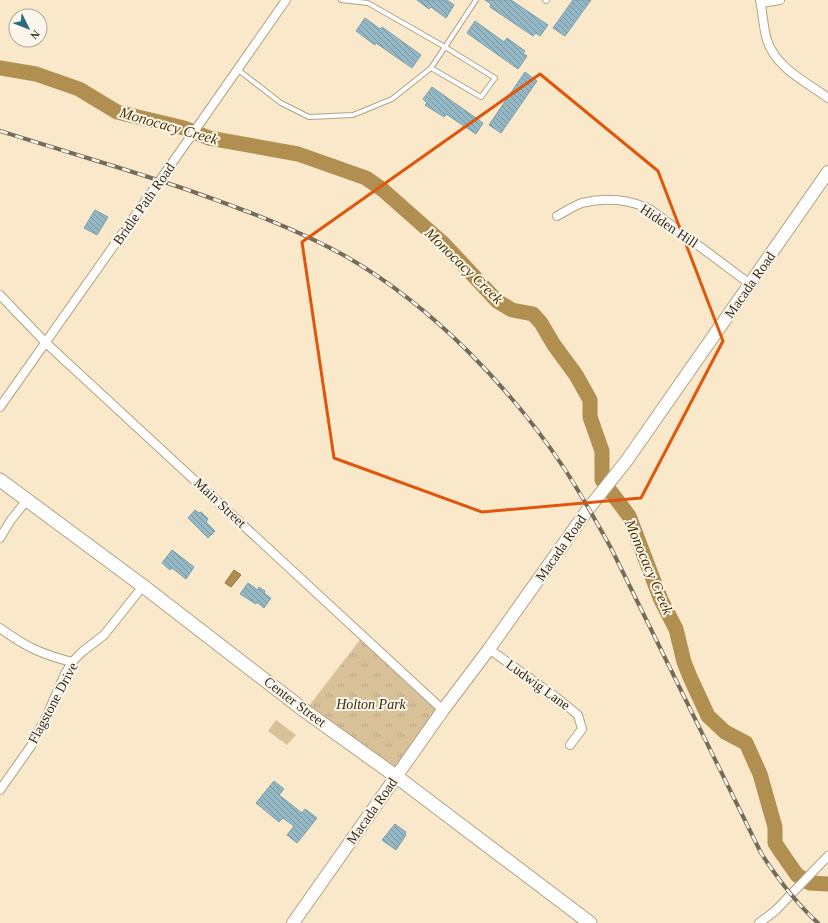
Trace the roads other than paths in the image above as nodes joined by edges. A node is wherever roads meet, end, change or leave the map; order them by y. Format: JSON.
{"nodes":[{"id":1,"x":286,"y":0,"type":"edge"},
{"id":2,"x":341,"y":0,"type":"edge"},
{"id":3,"x":476,"y":0,"type":"edge"},
{"id":4,"x":780,"y":0,"type":"edge"},
{"id":5,"x":761,"y":2,"type":"edge"},
{"id":6,"x":445,"y":47,"type":"junction"},
{"id":7,"x":431,"y":68,"type":"junction"},
{"id":8,"x":237,"y":69,"type":"junction"},
{"id":9,"x":828,"y":98,"type":"edge"},
{"id":10,"x":828,"y":172,"type":"edge"},
{"id":11,"x":557,"y":216,"type":"dead end"},
{"id":12,"x":750,"y":284,"type":"junction"},
{"id":13,"x":0,"y":294,"type":"edge"},
{"id":14,"x":46,"y":342,"type":"junction"},
{"id":15,"x":0,"y":406,"type":"edge"},
{"id":16,"x":0,"y":480,"type":"edge"},
{"id":17,"x":27,"y":500,"type":"junction"},
{"id":18,"x":0,"y":538,"type":"edge"},
{"id":19,"x":143,"y":586,"type":"junction"},
{"id":20,"x":0,"y":628,"type":"edge"},
{"id":21,"x":489,"y":650,"type":"junction"},
{"id":22,"x":72,"y":662,"type":"junction"},
{"id":23,"x":443,"y":710,"type":"junction"},
{"id":24,"x":570,"y":745,"type":"dead end"},
{"id":25,"x":397,"y":777,"type":"junction"},
{"id":26,"x":0,"y":790,"type":"edge"},
{"id":27,"x":828,"y":856,"type":"edge"},
{"id":28,"x":293,"y":923,"type":"edge"},
{"id":29,"x":590,"y":923,"type":"edge"},
{"id":30,"x":759,"y":923,"type":"edge"}],
"edges":[{"from":1,"to":8,"type":"street","name":"Bridle Path Road"},
{"from":2,"to":6,"type":"lane"},
{"from":3,"to":6,"type":"lane"},
{"from":4,"to":5,"type":"street"},
{"from":5,"to":9,"type":"street"},
{"from":6,"to":7,"type":"lane"},
{"from":6,"to":7,"type":"lane"},
{"from":7,"to":8,"type":"lane"},
{"from":8,"to":14,"type":"street","name":"Bridle Path Road"},
{"from":10,"to":12,"type":"street","name":"Macada Road"},
{"from":11,"to":12,"type":"street","name":"Hidden Hill"},
{"from":12,"to":21,"type":"street","name":"Macada Road"},
{"from":13,"to":14,"type":"street","name":"Main Street"},
{"from":14,"to":15,"type":"street","name":"Bridle Path Road"},
{"from":14,"to":23,"type":"street","name":"Main Street"},
{"from":16,"to":17,"type":"main road","name":"Center Street"},
{"from":17,"to":18,"type":"street"},
{"from":17,"to":19,"type":"main road","name":"Center Street"},
{"from":19,"to":22,"type":"street","name":"Flagstone Drive"},
{"from":19,"to":25,"type":"main road","name":"Center Street"},
{"from":20,"to":22,"type":"street"},
{"from":21,"to":23,"type":"street","name":"Macada Road"},
{"from":21,"to":24,"type":"street","name":"Ludwig Lane"},
{"from":22,"to":26,"type":"street","name":"Flagstone Drive"},
{"from":23,"to":25,"type":"street","name":"Macada Road"},
{"from":25,"to":28,"type":"street","name":"Macada Road"},
{"from":25,"to":29,"type":"main road","name":"Center Street"},
{"from":27,"to":30,"type":"street"}]}
